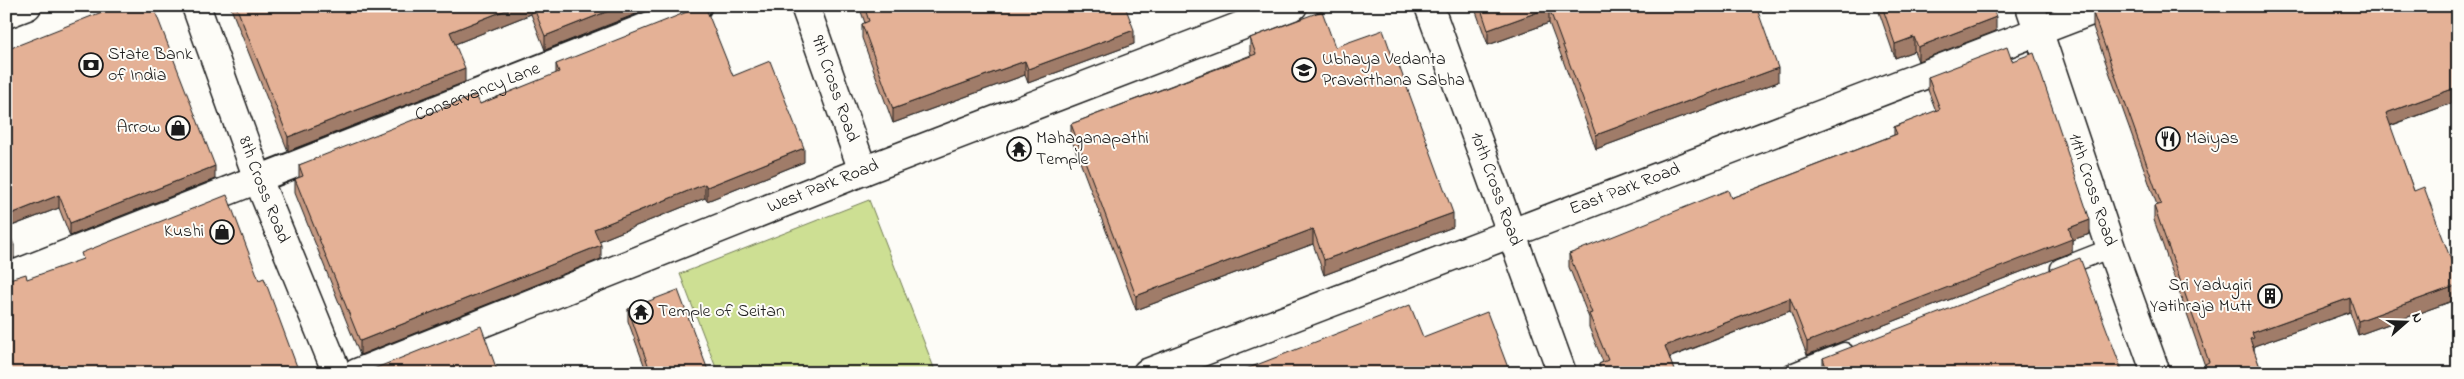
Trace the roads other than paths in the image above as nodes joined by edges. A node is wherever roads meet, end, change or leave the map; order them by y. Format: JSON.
{"nodes":[{"id":1,"x":27,"y":6,"type":"edge"},
{"id":2,"x":196,"y":6,"type":"edge"},
{"id":3,"x":698,"y":6,"type":"edge"},
{"id":4,"x":805,"y":6,"type":"edge"},
{"id":5,"x":1294,"y":6,"type":"edge"},
{"id":6,"x":1428,"y":6,"type":"edge"},
{"id":7,"x":2104,"y":6,"type":"edge"},
{"id":8,"x":6,"y":14,"type":"edge"},
{"id":9,"x":2034,"y":19,"type":"edge"},
{"id":10,"x":863,"y":171,"type":"junction"},
{"id":11,"x":258,"y":179,"type":"junction"},
{"id":12,"x":1510,"y":235,"type":"junction"},
{"id":13,"x":2111,"y":248,"type":"junction"},
{"id":14,"x":2047,"y":273,"type":"edge"},
{"id":15,"x":6,"y":278,"type":"edge"},
{"id":16,"x":1855,"y":348,"type":"edge"},
{"id":17,"x":337,"y":373,"type":"edge"},
{"id":18,"x":357,"y":373,"type":"edge"},
{"id":19,"x":1147,"y":373,"type":"edge"},
{"id":20,"x":1562,"y":373,"type":"edge"},
{"id":21,"x":1791,"y":373,"type":"edge"},
{"id":22,"x":2156,"y":373,"type":"edge"}],
"edges":[{"from":1,"to":8,"type":"street"},
{"from":2,"to":11,"type":"street","name":"8th Cross Road"},
{"from":3,"to":11,"type":"street","name":"Conservancy Lane"},
{"from":4,"to":10,"type":"street","name":"9th Cross Road"},
{"from":5,"to":10,"type":"street","name":"West Park Road"},
{"from":6,"to":12,"type":"street","name":"10th Cross Road"},
{"from":7,"to":9,"type":"street","name":"East Park Road"},
{"from":9,"to":12,"type":"street","name":"East Park Road"},
{"from":9,"to":13,"type":"street","name":"11th Cross Road"},
{"from":10,"to":18,"type":"street","name":"West Park Road"},
{"from":11,"to":15,"type":"street"},
{"from":11,"to":17,"type":"street","name":"8th Cross Road"},
{"from":12,"to":19,"type":"street","name":"East Park Road"},
{"from":12,"to":20,"type":"street","name":"10th Cross Road"},
{"from":13,"to":14,"type":"lane"},
{"from":13,"to":22,"type":"street","name":"11th Cross Road"},
{"from":16,"to":21,"type":"lane"}]}
